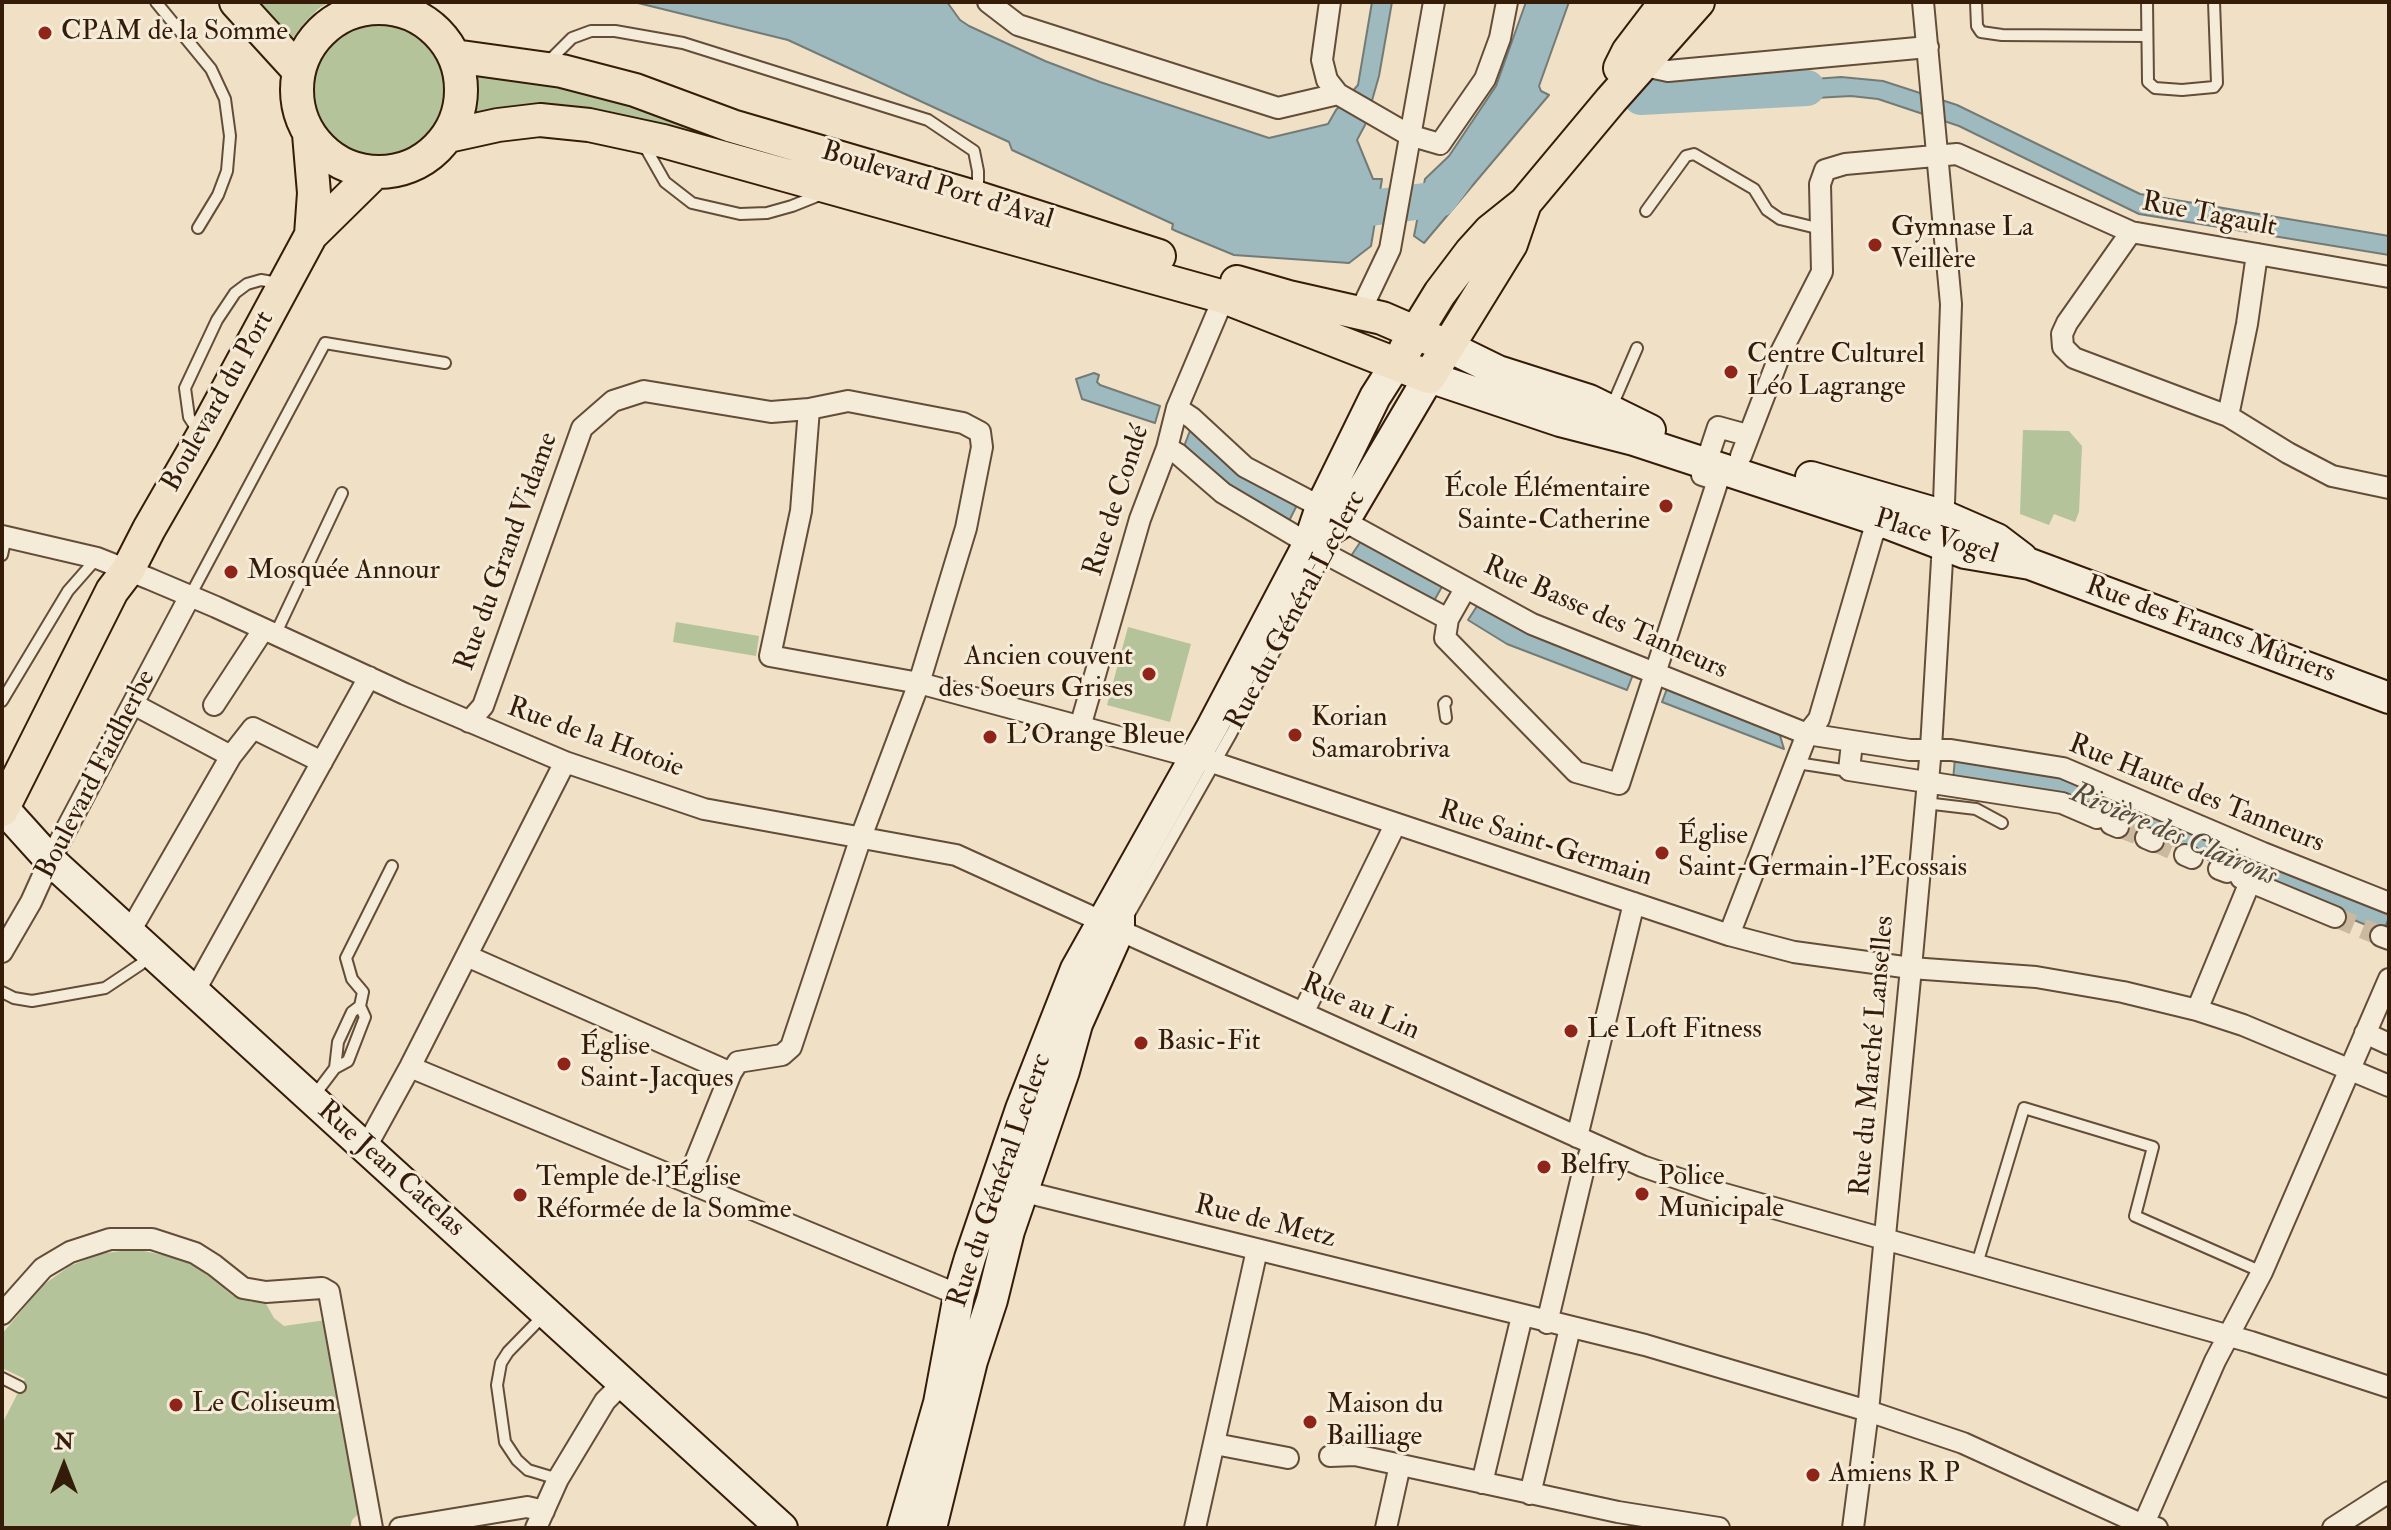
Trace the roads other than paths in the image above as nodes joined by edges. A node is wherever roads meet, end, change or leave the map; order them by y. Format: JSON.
{"nodes":[{"id":1,"x":156,"y":2,"type":"edge"},
{"id":2,"x":236,"y":2,"type":"edge"},
{"id":3,"x":988,"y":2,"type":"edge"},
{"id":4,"x":1330,"y":2,"type":"edge"},
{"id":5,"x":1434,"y":2,"type":"edge"},
{"id":6,"x":1507,"y":2,"type":"edge"},
{"id":7,"x":1666,"y":2,"type":"edge"},
{"id":8,"x":1698,"y":2,"type":"edge"},
{"id":9,"x":1923,"y":2,"type":"edge"},
{"id":10,"x":1976,"y":2,"type":"edge"},
{"id":11,"x":2147,"y":2,"type":"edge"},
{"id":12,"x":2214,"y":2,"type":"edge"},
{"id":13,"x":385,"y":5,"type":"edge"},
{"id":14,"x":2146,"y":36,"type":"junction"},
{"id":15,"x":1928,"y":47,"type":"junction"},
{"id":16,"x":454,"y":56,"type":"junction"},
{"id":17,"x":1646,"y":62,"type":"junction"},
{"id":18,"x":542,"y":68,"type":"junction"},
{"id":19,"x":299,"y":71,"type":"junction"},
{"id":20,"x":1338,"y":94,"type":"junction"},
{"id":21,"x":1611,"y":100,"type":"junction"},
{"id":22,"x":309,"y":134,"type":"junction"},
{"id":23,"x":1409,"y":135,"type":"junction"},
{"id":24,"x":448,"y":136,"type":"junction"},
{"id":25,"x":639,"y":136,"type":"junction"},
{"id":26,"x":1936,"y":156,"type":"junction"},
{"id":27,"x":375,"y":172,"type":"junction"},
{"id":28,"x":836,"y":188,"type":"junction"},
{"id":29,"x":978,"y":198,"type":"junction"},
{"id":30,"x":1525,"y":203,"type":"junction"},
{"id":31,"x":1646,"y":211,"type":"dead end"},
{"id":32,"x":198,"y":228,"type":"dead end"},
{"id":33,"x":1821,"y":229,"type":"junction"},
{"id":34,"x":2131,"y":232,"type":"junction"},
{"id":35,"x":311,"y":235,"type":"junction"},
{"id":36,"x":2257,"y":254,"type":"junction"},
{"id":37,"x":2389,"y":277,"type":"edge"},
{"id":38,"x":1224,"y":297,"type":"junction"},
{"id":39,"x":1360,"y":312,"type":"junction"},
{"id":40,"x":1416,"y":332,"type":"junction"},
{"id":41,"x":1346,"y":344,"type":"junction"},
{"id":42,"x":1447,"y":346,"type":"junction"},
{"id":43,"x":1637,"y":348,"type":"dead end"},
{"id":44,"x":445,"y":363,"type":"dead end"},
{"id":45,"x":1396,"y":364,"type":"junction"},
{"id":46,"x":1429,"y":377,"type":"junction"},
{"id":47,"x":1178,"y":403,"type":"junction"},
{"id":48,"x":809,"y":409,"type":"junction"},
{"id":49,"x":1609,"y":411,"type":"junction"},
{"id":50,"x":2228,"y":416,"type":"junction"},
{"id":51,"x":1744,"y":445,"type":"junction"},
{"id":52,"x":1167,"y":448,"type":"junction"},
{"id":53,"x":1709,"y":455,"type":"junction"},
{"id":54,"x":2389,"y":488,"type":"edge"},
{"id":55,"x":342,"y":493,"type":"dead end"},
{"id":56,"x":1332,"y":514,"type":"junction"},
{"id":57,"x":1884,"y":522,"type":"junction"},
{"id":58,"x":1941,"y":530,"type":"junction"},
{"id":59,"x":3,"y":543,"type":"edge"},
{"id":60,"x":1318,"y":548,"type":"junction"},
{"id":61,"x":97,"y":558,"type":"junction"},
{"id":62,"x":2030,"y":564,"type":"joint"},
{"id":63,"x":128,"y":570,"type":"junction"},
{"id":64,"x":1465,"y":589,"type":"junction"},
{"id":65,"x":190,"y":596,"type":"junction"},
{"id":66,"x":1448,"y":619,"type":"junction"},
{"id":67,"x":269,"y":632,"type":"junction"},
{"id":68,"x":1654,"y":674,"type":"junction"},
{"id":69,"x":369,"y":677,"type":"junction"},
{"id":70,"x":919,"y":683,"type":"junction"},
{"id":71,"x":2389,"y":698,"type":"edge"},
{"id":72,"x":2,"y":701,"type":"edge"},
{"id":73,"x":1446,"y":702,"type":"dead end"},
{"id":74,"x":133,"y":704,"type":"junction"},
{"id":75,"x":214,"y":705,"type":"dead end"},
{"id":76,"x":1446,"y":718,"type":"dead end"},
{"id":77,"x":469,"y":722,"type":"junction"},
{"id":78,"x":1080,"y":727,"type":"junction"},
{"id":79,"x":1807,"y":734,"type":"junction"},
{"id":80,"x":1852,"y":743,"type":"junction"},
{"id":81,"x":1931,"y":748,"type":"junction"},
{"id":82,"x":231,"y":756,"type":"junction"},
{"id":83,"x":1204,"y":760,"type":"junction"},
{"id":84,"x":322,"y":762,"type":"junction"},
{"id":85,"x":565,"y":762,"type":"junction"},
{"id":86,"x":1797,"y":763,"type":"junction"},
{"id":87,"x":1849,"y":773,"type":"junction"},
{"id":88,"x":1927,"y":781,"type":"junction"},
{"id":89,"x":1925,"y":803,"type":"junction"},
{"id":90,"x":2,"y":808,"type":"edge"},
{"id":91,"x":2002,"y":823,"type":"dead end"},
{"id":92,"x":2109,"y":823,"type":"tunnel mouth"},
{"id":93,"x":1395,"y":825,"type":"junction"},
{"id":94,"x":861,"y":837,"type":"junction"},
{"id":95,"x":50,"y":860,"type":"junction"},
{"id":96,"x":392,"y":866,"type":"dead end"},
{"id":97,"x":1634,"y":903,"type":"junction"},
{"id":98,"x":2389,"y":903,"type":"edge"},
{"id":99,"x":2335,"y":917,"type":"tunnel mouth"},
{"id":100,"x":1110,"y":925,"type":"junction"},
{"id":101,"x":1729,"y":935,"type":"junction"},
{"id":102,"x":140,"y":942,"type":"junction"},
{"id":103,"x":2,"y":952,"type":"edge"},
{"id":104,"x":467,"y":956,"type":"junction"},
{"id":105,"x":1911,"y":968,"type":"junction"},
{"id":106,"x":2389,"y":979,"type":"edge"},
{"id":107,"x":2,"y":992,"type":"edge"},
{"id":108,"x":194,"y":992,"type":"junction"},
{"id":109,"x":2197,"y":1010,"type":"junction"},
{"id":110,"x":1303,"y":1013,"type":"junction"},
{"id":111,"x":2365,"y":1033,"type":"junction"},
{"id":112,"x":2389,"y":1044,"type":"edge"},
{"id":113,"x":410,"y":1067,"type":"junction"},
{"id":114,"x":2348,"y":1069,"type":"junction"},
{"id":115,"x":731,"y":1073,"type":"junction"},
{"id":116,"x":2389,"y":1086,"type":"edge"},
{"id":117,"x":312,"y":1099,"type":"junction"},
{"id":118,"x":1585,"y":1141,"type":"junction"},
{"id":119,"x":366,"y":1147,"type":"junction"},
{"id":120,"x":687,"y":1182,"type":"junction"},
{"id":121,"x":1009,"y":1190,"type":"junction"},
{"id":122,"x":999,"y":1224,"type":"dead end"},
{"id":123,"x":995,"y":1238,"type":"dead end"},
{"id":124,"x":1885,"y":1238,"type":"junction"},
{"id":125,"x":1257,"y":1250,"type":"junction"},
{"id":126,"x":1977,"y":1264,"type":"junction"},
{"id":127,"x":2262,"y":1272,"type":"junction"},
{"id":128,"x":959,"y":1295,"type":"junction"},
{"id":129,"x":547,"y":1312,"type":"junction"},
{"id":130,"x":2,"y":1314,"type":"edge"},
{"id":131,"x":1522,"y":1316,"type":"junction"},
{"id":132,"x":1547,"y":1323,"type":"junction"},
{"id":133,"x":1570,"y":1328,"type":"junction"},
{"id":134,"x":2230,"y":1336,"type":"junction"},
{"id":135,"x":966,"y":1341,"type":"dead end"},
{"id":136,"x":2,"y":1378,"type":"edge"},
{"id":137,"x":624,"y":1382,"type":"junction"},
{"id":138,"x":20,"y":1387,"type":"dead end"},
{"id":139,"x":2389,"y":1387,"type":"edge"},
{"id":140,"x":1868,"y":1411,"type":"junction"},
{"id":141,"x":1215,"y":1444,"type":"junction"},
{"id":142,"x":1330,"y":1456,"type":"dead end"},
{"id":143,"x":1288,"y":1458,"type":"dead end"},
{"id":144,"x":934,"y":1462,"type":"dead end"},
{"id":145,"x":1400,"y":1465,"type":"junction"},
{"id":146,"x":558,"y":1479,"type":"junction"},
{"id":147,"x":1482,"y":1483,"type":"junction"},
{"id":148,"x":2389,"y":1492,"type":"edge"},
{"id":149,"x":1530,"y":1494,"type":"junction"},
{"id":150,"x":540,"y":1520,"type":"edge"},
{"id":151,"x":1616,"y":1520,"type":"edge"},
{"id":152,"x":2147,"y":1527,"type":"edge"},
{"id":153,"x":372,"y":1528,"type":"edge"},
{"id":154,"x":400,"y":1528,"type":"edge"},
{"id":155,"x":782,"y":1528,"type":"edge"},
{"id":156,"x":903,"y":1528,"type":"edge"},
{"id":157,"x":931,"y":1528,"type":"edge"},
{"id":158,"x":1195,"y":1528,"type":"edge"},
{"id":159,"x":1386,"y":1528,"type":"edge"},
{"id":160,"x":1719,"y":1528,"type":"edge"},
{"id":161,"x":1853,"y":1528,"type":"edge"},
{"id":162,"x":2333,"y":1528,"type":"edge"}],
"edges":[{"from":1,"to":32,"type":"lane"},
{"from":2,"to":19,"type":"main road"},
{"from":3,"to":20,"type":"street"},
{"from":4,"to":20,"type":"street"},
{"from":5,"to":23,"type":"street"},
{"from":6,"to":23,"type":"street"},
{"from":7,"to":21,"type":"main road"},
{"from":8,"to":17,"type":"main road"},
{"from":9,"to":15,"type":"street","name":"Rue du Marché Lanselles"},
{"from":10,"to":14,"type":"lane"},
{"from":11,"to":14,"type":"lane"},
{"from":12,"to":14,"type":"lane"},
{"from":13,"to":16,"type":"main road"},
{"from":13,"to":19,"type":"main road"},
{"from":15,"to":17,"type":"street"},
{"from":15,"to":26,"type":"street","name":"Rue du Marché Lanselles"},
{"from":16,"to":18,"type":"main road","name":"Boulevard Port d'Aval"},
{"from":16,"to":24,"type":"main road"},
{"from":17,"to":21,"type":"main road"},
{"from":18,"to":29,"type":"main road","name":"Boulevard Port d'Aval"},
{"from":18,"to":29,"type":"lane"},
{"from":19,"to":22,"type":"main road"},
{"from":20,"to":23,"type":"street"},
{"from":21,"to":30,"type":"main road"},
{"from":22,"to":27,"type":"main road"},
{"from":22,"to":35,"type":"main road","name":"Boulevard du Port"},
{"from":23,"to":39,"type":"street"},
{"from":24,"to":25,"type":"main road","name":"Boulevard Port d'Aval"},
{"from":24,"to":27,"type":"main road"},
{"from":25,"to":28,"type":"main road","name":"Boulevard Port d'Aval"},
{"from":25,"to":28,"type":"lane"},
{"from":26,"to":33,"type":"street","name":"Rue Tagault"},
{"from":26,"to":34,"type":"street","name":"Rue Tagault"},
{"from":26,"to":58,"type":"street","name":"Rue du Marché Lanselles"},
{"from":27,"to":35,"type":"main road","name":"Boulevard du Port"},
{"from":28,"to":38,"type":"main road","name":"Boulevard Port d'Aval"},
{"from":29,"to":39,"type":"main road","name":"Boulevard Port d'Aval"},
{"from":30,"to":40,"type":"main road"},
{"from":30,"to":42,"type":"main road"},
{"from":31,"to":33,"type":"lane"},
{"from":33,"to":51,"type":"street"},
{"from":34,"to":36,"type":"street","name":"Rue Tagault"},
{"from":34,"to":50,"type":"street"},
{"from":35,"to":63,"type":"main road","name":"Boulevard du Port"},
{"from":36,"to":37,"type":"street","name":"Rue Tagault"},
{"from":36,"to":50,"type":"street"},
{"from":38,"to":41,"type":"main road","name":"Boulevard Port d'Aval"},
{"from":38,"to":47,"type":"street","name":"Rue de Condé"},
{"from":39,"to":40,"type":"main road","name":"Boulevard Port d'Aval"},
{"from":39,"to":41,"type":"main road"},
{"from":40,"to":42,"type":"main road","name":"Boulevard Port d'Aval"},
{"from":40,"to":45,"type":"main road"},
{"from":41,"to":45,"type":"main road","name":"Boulevard Port d'Aval"},
{"from":42,"to":46,"type":"main road"},
{"from":42,"to":49,"type":"main road","name":"Place Vogel"},
{"from":43,"to":49,"type":"lane"},
{"from":44,"to":65,"type":"lane"},
{"from":45,"to":46,"type":"main road","name":"Boulevard Port d'Aval"},
{"from":45,"to":56,"type":"main road","name":"Rue du Général Leclerc"},
{"from":46,"to":53,"type":"main road","name":"Place Vogel"},
{"from":46,"to":56,"type":"main road","name":"Rue du Général Leclerc"},
{"from":47,"to":52,"type":"street","name":"Rue de Condé"},
{"from":47,"to":56,"type":"street","name":"Rue Basse des Tanneurs"},
{"from":48,"to":70,"type":"street","name":"Rue Saint-Germain"},
{"from":48,"to":70,"type":"street","name":"Rue du Grand Vidame"},
{"from":48,"to":77,"type":"street","name":"Rue du Grand Vidame"},
{"from":49,"to":53,"type":"main road","name":"Place Vogel"},
{"from":50,"to":54,"type":"street"},
{"from":51,"to":53,"type":"main road","name":"Place Vogel"},
{"from":51,"to":58,"type":"main road","name":"Place Vogel"},
{"from":52,"to":60,"type":"street"},
{"from":52,"to":78,"type":"street","name":"Rue de Condé"},
{"from":53,"to":57,"type":"main road","name":"Place Vogel"},
{"from":53,"to":68,"type":"street"},
{"from":55,"to":67,"type":"lane"},
{"from":56,"to":60,"type":"main road","name":"Rue du Général Leclerc"},
{"from":56,"to":64,"type":"street","name":"Rue Basse des Tanneurs"},
{"from":57,"to":58,"type":"main road","name":"Place Vogel"},
{"from":57,"to":79,"type":"street"},
{"from":58,"to":62,"type":"main road","name":"Place Vogel"},
{"from":58,"to":81,"type":"street","name":"Rue du Marché Lanselles"},
{"from":59,"to":61,"type":"street","name":"Rue de la Hotoie"},
{"from":60,"to":66,"type":"street"},
{"from":60,"to":83,"type":"main road","name":"Rue du Général Leclerc"},
{"from":61,"to":63,"type":"street","name":"Rue de la Hotoie"},
{"from":61,"to":72,"type":"lane"},
{"from":62,"to":71,"type":"main road","name":"Rue des Francs Mûriers"},
{"from":63,"to":65,"type":"street","name":"Rue de la Hotoie"},
{"from":63,"to":90,"type":"main road"},
{"from":64,"to":66,"type":"street"},
{"from":64,"to":68,"type":"street","name":"Rue Basse des Tanneurs"},
{"from":65,"to":67,"type":"street","name":"Rue de la Hotoie"},
{"from":65,"to":74,"type":"street","name":"Boulevard Faidherbe"},
{"from":66,"to":68,"type":"street"},
{"from":67,"to":69,"type":"street","name":"Rue de la Hotoie"},
{"from":67,"to":75,"type":"street"},
{"from":68,"to":79,"type":"street","name":"Rue Basse des Tanneurs"},
{"from":69,"to":77,"type":"street","name":"Rue de la Hotoie"},
{"from":69,"to":84,"type":"street"},
{"from":70,"to":78,"type":"street","name":"Rue Saint-Germain"},
{"from":70,"to":94,"type":"street"},
{"from":73,"to":76,"type":"lane"},
{"from":74,"to":82,"type":"street"},
{"from":74,"to":95,"type":"street","name":"Boulevard Faidherbe"},
{"from":77,"to":85,"type":"street","name":"Rue de la Hotoie"},
{"from":78,"to":83,"type":"street","name":"Rue Saint-Germain"},
{"from":79,"to":80,"type":"street","name":"Rue Basse des Tanneurs"},
{"from":79,"to":86,"type":"street"},
{"from":80,"to":81,"type":"street","name":"Rue Haute des Tanneurs"},
{"from":80,"to":87,"type":"street"},
{"from":81,"to":88,"type":"street","name":"Rue du Marché Lanselles"},
{"from":81,"to":98,"type":"street","name":"Rue Haute des Tanneurs"},
{"from":82,"to":84,"type":"street"},
{"from":82,"to":102,"type":"street"},
{"from":83,"to":93,"type":"street","name":"Rue Saint-Germain"},
{"from":83,"to":100,"type":"lane","name":"Rue du Général Leclerc"},
{"from":83,"to":100,"type":"main road","name":"Rue du Général Leclerc"},
{"from":84,"to":108,"type":"street"},
{"from":85,"to":94,"type":"street","name":"Rue de la Hotoie"},
{"from":85,"to":104,"type":"street"},
{"from":86,"to":87,"type":"lane"},
{"from":86,"to":101,"type":"street"},
{"from":87,"to":88,"type":"street"},
{"from":88,"to":89,"type":"street","name":"Rue du Marché Lanselles"},
{"from":88,"to":92,"type":"street"},
{"from":89,"to":91,"type":"lane"},
{"from":89,"to":105,"type":"street","name":"Rue du Marché Lanselles"},
{"from":90,"to":95,"type":"main road","name":"Rue Jean Catelas"},
{"from":93,"to":97,"type":"street","name":"Rue Saint-Germain"},
{"from":93,"to":110,"type":"street"},
{"from":94,"to":100,"type":"street","name":"Rue de la Hotoie"},
{"from":94,"to":115,"type":"street"},
{"from":95,"to":102,"type":"main road","name":"Rue Jean Catelas"},
{"from":95,"to":103,"type":"street","name":"Boulevard Faidherbe"},
{"from":96,"to":117,"type":"lane"},
{"from":97,"to":101,"type":"street","name":"Rue Saint-Germain"},
{"from":97,"to":118,"type":"street"},
{"from":99,"to":109,"type":"street"},
{"from":100,"to":110,"type":"street","name":"Rue au Lin"},
{"from":100,"to":121,"type":"main road","name":"Rue du Général Leclerc"},
{"from":100,"to":121,"type":"main road","name":"Rue du Général Leclerc"},
{"from":101,"to":105,"type":"street","name":"Rue Saint-Germain"},
{"from":102,"to":107,"type":"lane"},
{"from":102,"to":108,"type":"main road","name":"Rue Jean Catelas"},
{"from":104,"to":113,"type":"street"},
{"from":104,"to":115,"type":"street"},
{"from":105,"to":109,"type":"street","name":"Rue Saint-Germain"},
{"from":105,"to":124,"type":"street","name":"Rue du Marché Lanselles"},
{"from":106,"to":111,"type":"street"},
{"from":108,"to":117,"type":"main road","name":"Rue Jean Catelas"},
{"from":109,"to":114,"type":"street","name":"Rue Saint-Germain"},
{"from":110,"to":118,"type":"street","name":"Rue au Lin"},
{"from":111,"to":112,"type":"street"},
{"from":111,"to":114,"type":"street"},
{"from":113,"to":119,"type":"street"},
{"from":113,"to":120,"type":"street"},
{"from":114,"to":116,"type":"street","name":"Rue Saint-Germain"},
{"from":114,"to":127,"type":"street"},
{"from":115,"to":120,"type":"street"},
{"from":117,"to":119,"type":"main road","name":"Rue Jean Catelas"},
{"from":118,"to":124,"type":"street","name":"Rue au Lin"},
{"from":118,"to":132,"type":"street"},
{"from":119,"to":129,"type":"main road","name":"Rue Jean Catelas"},
{"from":120,"to":128,"type":"street"},
{"from":121,"to":125,"type":"street","name":"Rue de Metz"},
{"from":121,"to":128,"type":"main road","name":"Rue du Général Leclerc"},
{"from":121,"to":157,"type":"main road","name":"Rue du Général Leclerc"},
{"from":122,"to":123,"type":"lane"},
{"from":124,"to":126,"type":"street","name":"Rue au Lin"},
{"from":124,"to":140,"type":"street","name":"Rue du Marché Lanselles"},
{"from":125,"to":131,"type":"street","name":"Rue de Metz"},
{"from":125,"to":141,"type":"street"},
{"from":126,"to":127,"type":"lane"},
{"from":126,"to":134,"type":"street","name":"Rue au Lin"},
{"from":127,"to":134,"type":"street"},
{"from":128,"to":156,"type":"main road","name":"Rue du Général Leclerc"},
{"from":129,"to":137,"type":"main road","name":"Rue Jean Catelas"},
{"from":129,"to":146,"type":"lane"},
{"from":130,"to":153,"type":"street"},
{"from":131,"to":132,"type":"street","name":"Rue de Metz"},
{"from":131,"to":147,"type":"street"},
{"from":132,"to":133,"type":"street","name":"Rue de Metz"},
{"from":133,"to":140,"type":"street","name":"Rue de Metz"},
{"from":133,"to":149,"type":"street"},
{"from":134,"to":139,"type":"street","name":"Rue au Lin"},
{"from":134,"to":152,"type":"street"},
{"from":135,"to":144,"type":"lane"},
{"from":136,"to":138,"type":"lane"},
{"from":137,"to":146,"type":"street"},
{"from":137,"to":155,"type":"main road","name":"Rue Jean Catelas"},
{"from":140,"to":152,"type":"street","name":"Rue de Metz"},
{"from":140,"to":161,"type":"street","name":"Rue du Marché Lanselles"},
{"from":141,"to":143,"type":"street"},
{"from":141,"to":158,"type":"street"},
{"from":142,"to":145,"type":"street"},
{"from":145,"to":147,"type":"street"},
{"from":145,"to":159,"type":"street"},
{"from":146,"to":150,"type":"street"},
{"from":147,"to":149,"type":"street"},
{"from":148,"to":162,"type":"street"},
{"from":149,"to":151,"type":"street"},
{"from":150,"to":154,"type":"street"},
{"from":151,"to":160,"type":"street"}]}
